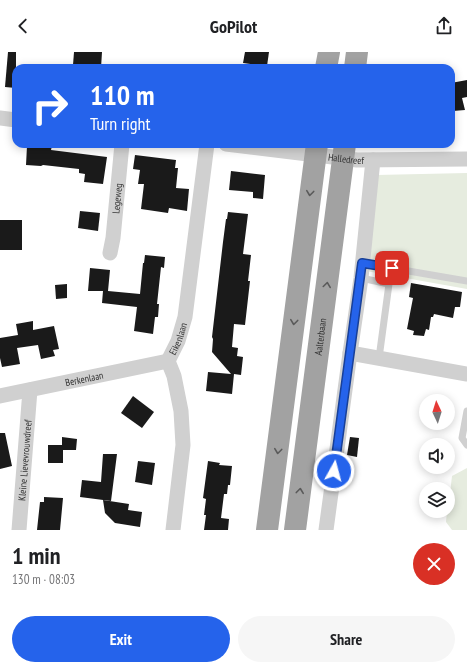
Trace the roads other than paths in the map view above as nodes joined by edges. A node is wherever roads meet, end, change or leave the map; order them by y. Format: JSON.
{"nodes":[{"id":1,"x":329,"y":52,"type":"edge"},
{"id":2,"x":357,"y":52,"type":"edge"},
{"id":3,"x":327,"y":64,"type":"edge"},
{"id":4,"x":356,"y":64,"type":"edge"},
{"id":5,"x":0,"y":118,"type":"edge"},
{"id":6,"x":12,"y":120,"type":"edge"},
{"id":7,"x":122,"y":148,"type":"edge"},
{"id":8,"x":206,"y":148,"type":"edge"},
{"id":9,"x":298,"y":148,"type":"edge"},
{"id":10,"x":316,"y":149,"type":"edge"},
{"id":11,"x":344,"y":151,"type":"edge"},
{"id":12,"x":467,"y":159,"type":"edge"},
{"id":13,"x":373,"y":160,"type":"junction"},
{"id":14,"x":110,"y":253,"type":"dead end"},
{"id":15,"x":362,"y":263,"type":"junction"},
{"id":16,"x":360,"y":278,"type":"junction"},
{"id":17,"x":467,"y":281,"type":"edge"},
{"id":18,"x":350,"y":353,"type":"junction"},
{"id":19,"x":379,"y":358,"type":"junction"},
{"id":20,"x":168,"y":361,"type":"junction"},
{"id":21,"x":467,"y":374,"type":"edge"},
{"id":22,"x":30,"y":390,"type":"junction"},
{"id":23,"x":0,"y":396,"type":"edge"},
{"id":24,"x":467,"y":411,"type":"edge"},
{"id":25,"x":467,"y":445,"type":"edge"},
{"id":26,"x":19,"y":530,"type":"edge"},
{"id":27,"x":173,"y":530,"type":"edge"},
{"id":28,"x":267,"y":530,"type":"edge"},
{"id":29,"x":295,"y":530,"type":"edge"},
{"id":30,"x":326,"y":530,"type":"edge"}],
"edges":[{"from":1,"to":3,"type":"highway"},
{"from":2,"to":4,"type":"highway"},
{"from":5,"to":6,"type":"street"},
{"from":7,"to":14,"type":"street","name":"Legeweg"},
{"from":8,"to":20,"type":"street","name":"Eikenlaan"},
{"from":9,"to":10,"type":"street","name":"Halledreef"},
{"from":10,"to":11,"type":"street","name":"Halledreef"},
{"from":10,"to":28,"type":"highway","one_way":true},
{"from":11,"to":13,"type":"street","name":"Halledreef"},
{"from":29,"to":11,"type":"highway","name":"Aalterbaan","one_way":true},
{"from":12,"to":13,"type":"street","name":"Halledreef"},
{"from":13,"to":15,"type":"street"},
{"from":15,"to":16,"type":"street"},
{"from":15,"to":17,"type":"lane"},
{"from":16,"to":18,"type":"street"},
{"from":16,"to":19,"type":"lane"},
{"from":18,"to":19,"type":"street"},
{"from":18,"to":30,"type":"street"},
{"from":19,"to":21,"type":"street"},
{"from":20,"to":22,"type":"street","name":"Berkenlaan"},
{"from":20,"to":27,"type":"street","name":"Eikenlaan"},
{"from":22,"to":23,"type":"street","name":"Berkenlaan"},
{"from":22,"to":26,"type":"street","name":"Kleine Lievevrouwdreef"},
{"from":24,"to":25,"type":"lane"}]}
